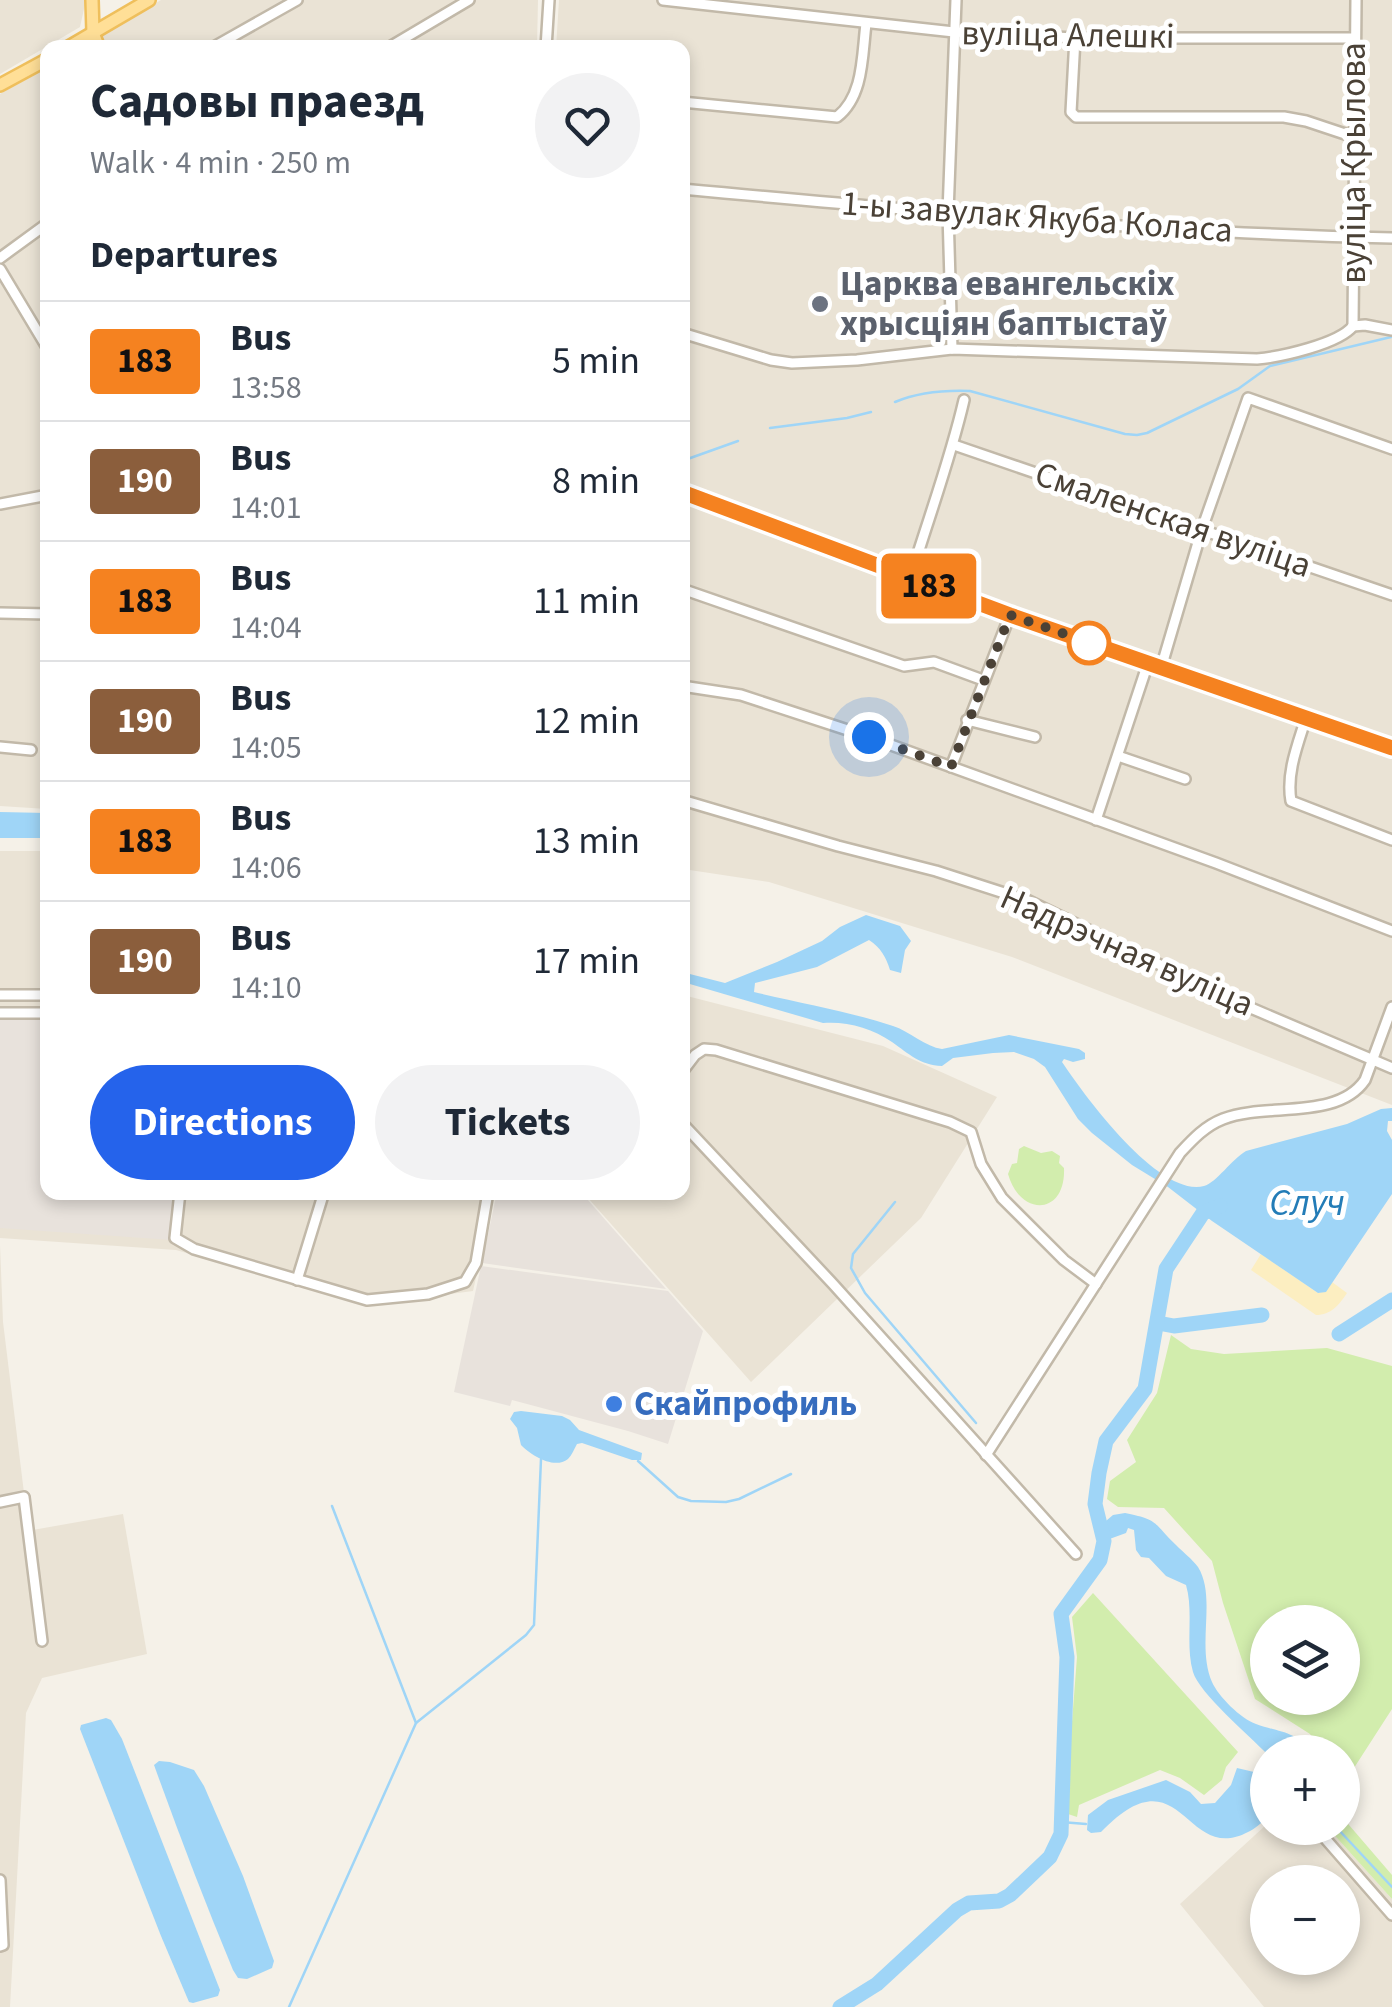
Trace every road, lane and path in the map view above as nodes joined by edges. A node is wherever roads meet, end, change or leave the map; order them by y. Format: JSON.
{"nodes":[{"id":1,"x":92,"y":0,"type":"edge"},
{"id":2,"x":149,"y":0,"type":"edge"},
{"id":3,"x":297,"y":0,"type":"edge"},
{"id":4,"x":469,"y":0,"type":"edge"},
{"id":5,"x":549,"y":0,"type":"edge"},
{"id":6,"x":663,"y":0,"type":"edge"},
{"id":7,"x":956,"y":0,"type":"edge"},
{"id":8,"x":1356,"y":0,"type":"edge"},
{"id":9,"x":866,"y":24,"type":"junction"},
{"id":10,"x":93,"y":32,"type":"junction"},
{"id":11,"x":954,"y":32,"type":"junction"},
{"id":12,"x":1075,"y":38,"type":"junction"},
{"id":13,"x":1355,"y":38,"type":"junction"},
{"id":14,"x":80,"y":40,"type":"edge"},
{"id":15,"x":96,"y":40,"type":"edge"},
{"id":16,"x":226,"y":40,"type":"edge"},
{"id":17,"x":402,"y":40,"type":"edge"},
{"id":18,"x":546,"y":40,"type":"edge"},
{"id":19,"x":40,"y":63,"type":"edge"},
{"id":20,"x":0,"y":86,"type":"edge"},
{"id":21,"x":690,"y":103,"type":"edge"},
{"id":22,"x":1354,"y":137,"type":"junction"},
{"id":23,"x":690,"y":190,"type":"edge"},
{"id":24,"x":948,"y":213,"type":"junction"},
{"id":25,"x":40,"y":229,"type":"edge"},
{"id":26,"x":1354,"y":237,"type":"junction"},
{"id":27,"x":1392,"y":238,"type":"edge"},
{"id":28,"x":0,"y":258,"type":"edge"},
{"id":29,"x":0,"y":269,"type":"edge"},
{"id":30,"x":1353,"y":326,"type":"junction"},
{"id":31,"x":1392,"y":330,"type":"edge"},
{"id":32,"x":690,"y":335,"type":"edge"},
{"id":33,"x":40,"y":336,"type":"edge"},
{"id":34,"x":952,"y":349,"type":"junction"},
{"id":35,"x":964,"y":400,"type":"dead end"},
{"id":36,"x":954,"y":445,"type":"junction"},
{"id":37,"x":1392,"y":449,"type":"edge"},
{"id":38,"x":690,"y":495,"type":"edge"},
{"id":39,"x":40,"y":497,"type":"edge"},
{"id":40,"x":0,"y":504,"type":"edge"},
{"id":41,"x":1202,"y":529,"type":"junction"},
{"id":42,"x":910,"y":578,"type":"junction"},
{"id":43,"x":690,"y":592,"type":"edge"},
{"id":44,"x":1392,"y":595,"type":"edge"},
{"id":45,"x":0,"y":613,"type":"edge"},
{"id":46,"x":40,"y":614,"type":"edge"},
{"id":47,"x":1010,"y":615,"type":"junction"},
{"id":48,"x":1154,"y":665,"type":"junction"},
{"id":49,"x":983,"y":680,"type":"junction"},
{"id":50,"x":690,"y":687,"type":"edge"},
{"id":51,"x":1306,"y":718,"type":"junction"},
{"id":52,"x":968,"y":720,"type":"junction"},
{"id":53,"x":1035,"y":737,"type":"dead end"},
{"id":54,"x":0,"y":747,"type":"edge"},
{"id":55,"x":1392,"y":748,"type":"edge"},
{"id":56,"x":31,"y":750,"type":"dead end"},
{"id":57,"x":1118,"y":756,"type":"junction"},
{"id":58,"x":951,"y":767,"type":"junction"},
{"id":59,"x":1185,"y":779,"type":"dead end"},
{"id":60,"x":690,"y":802,"type":"edge"},
{"id":61,"x":1096,"y":820,"type":"junction"},
{"id":62,"x":1392,"y":840,"type":"edge"},
{"id":63,"x":1392,"y":931,"type":"edge"},
{"id":64,"x":0,"y":995,"type":"edge"},
{"id":65,"x":40,"y":995,"type":"edge"},
{"id":66,"x":1392,"y":1007,"type":"edge"},
{"id":67,"x":0,"y":1012,"type":"edge"},
{"id":68,"x":40,"y":1013,"type":"edge"},
{"id":69,"x":1373,"y":1060,"type":"junction"},
{"id":70,"x":690,"y":1062,"type":"edge"},
{"id":71,"x":1392,"y":1068,"type":"edge"},
{"id":72,"x":690,"y":1132,"type":"edge"},
{"id":73,"x":179,"y":1200,"type":"edge"},
{"id":74,"x":322,"y":1200,"type":"edge"},
{"id":75,"x":487,"y":1200,"type":"edge"},
{"id":76,"x":297,"y":1280,"type":"junction"},
{"id":77,"x":1096,"y":1284,"type":"junction"},
{"id":78,"x":986,"y":1455,"type":"junction"},
{"id":79,"x":0,"y":1502,"type":"edge"},
{"id":80,"x":1076,"y":1554,"type":"dead end"},
{"id":81,"x":42,"y":1642,"type":"dead end"},
{"id":82,"x":1331,"y":1845,"type":"edge"},
{"id":83,"x":0,"y":1880,"type":"edge"},
{"id":84,"x":1392,"y":1915,"type":"edge"},
{"id":85,"x":2,"y":1945,"type":"edge"}],
"edges":[{"from":1,"to":10,"type":"main road"},
{"from":2,"to":10,"type":"main road"},
{"from":3,"to":16,"type":"street"},
{"from":4,"to":17,"type":"street"},
{"from":5,"to":18,"type":"street"},
{"from":6,"to":9,"type":"street","name":"вуліца Алешкі"},
{"from":7,"to":11,"type":"street"},
{"from":8,"to":13,"type":"street","name":"вуліца Крылова"},
{"from":9,"to":11,"type":"street","name":"вуліца Алешкі"},
{"from":9,"to":21,"type":"street"},
{"from":10,"to":14,"type":"main road"},
{"from":10,"to":15,"type":"main road"},
{"from":11,"to":12,"type":"street","name":"вуліца Алешкі"},
{"from":11,"to":24,"type":"street"},
{"from":12,"to":13,"type":"street","name":"вуліца Алешкі"},
{"from":12,"to":22,"type":"street"},
{"from":13,"to":22,"type":"street","name":"вуліца Крылова"},
{"from":19,"to":20,"type":"main road"},
{"from":22,"to":26,"type":"street","name":"вуліца Крылова"},
{"from":23,"to":24,"type":"street","name":"1-ы завулак Якуба Коласа"},
{"from":24,"to":26,"type":"street","name":"1-ы завулак Якуба Коласа"},
{"from":24,"to":34,"type":"street"},
{"from":25,"to":28,"type":"street"},
{"from":26,"to":27,"type":"street","name":"1-ы завулак Якуба Коласа"},
{"from":26,"to":30,"type":"street","name":"вуліца Крылова"},
{"from":29,"to":33,"type":"street"},
{"from":30,"to":31,"type":"street"},
{"from":30,"to":34,"type":"street"},
{"from":32,"to":34,"type":"street"},
{"from":35,"to":36,"type":"street"},
{"from":36,"to":41,"type":"street","name":"Смаленская вуліца"},
{"from":36,"to":42,"type":"street"},
{"from":37,"to":41,"type":"street"},
{"from":38,"to":42,"type":"main road"},
{"from":39,"to":40,"type":"street"},
{"from":41,"to":44,"type":"street","name":"Смаленская вуліца"},
{"from":41,"to":48,"type":"street"},
{"from":42,"to":47,"type":"main road"},
{"from":43,"to":49,"type":"street"},
{"from":45,"to":46,"type":"street"},
{"from":47,"to":48,"type":"main road"},
{"from":47,"to":49,"type":"street"},
{"from":48,"to":51,"type":"main road"},
{"from":48,"to":57,"type":"street"},
{"from":49,"to":52,"type":"street"},
{"from":50,"to":58,"type":"street"},
{"from":51,"to":55,"type":"main road"},
{"from":51,"to":62,"type":"street"},
{"from":52,"to":53,"type":"street"},
{"from":52,"to":58,"type":"street"},
{"from":54,"to":56,"type":"street"},
{"from":57,"to":59,"type":"street"},
{"from":57,"to":61,"type":"street"},
{"from":58,"to":61,"type":"street"},
{"from":60,"to":69,"type":"street","name":"Надрэчная вуліца"},
{"from":61,"to":63,"type":"street"},
{"from":64,"to":65,"type":"street"},
{"from":66,"to":69,"type":"street"},
{"from":67,"to":68,"type":"street"},
{"from":69,"to":71,"type":"street","name":"Надрэчная вуліца"},
{"from":69,"to":77,"type":"street"},
{"from":70,"to":77,"type":"street"},
{"from":72,"to":78,"type":"street"},
{"from":73,"to":76,"type":"street"},
{"from":74,"to":76,"type":"street"},
{"from":75,"to":76,"type":"street"},
{"from":77,"to":78,"type":"street"},
{"from":78,"to":80,"type":"street"},
{"from":79,"to":81,"type":"street"},
{"from":82,"to":84,"type":"street"},
{"from":83,"to":85,"type":"street"}]}
